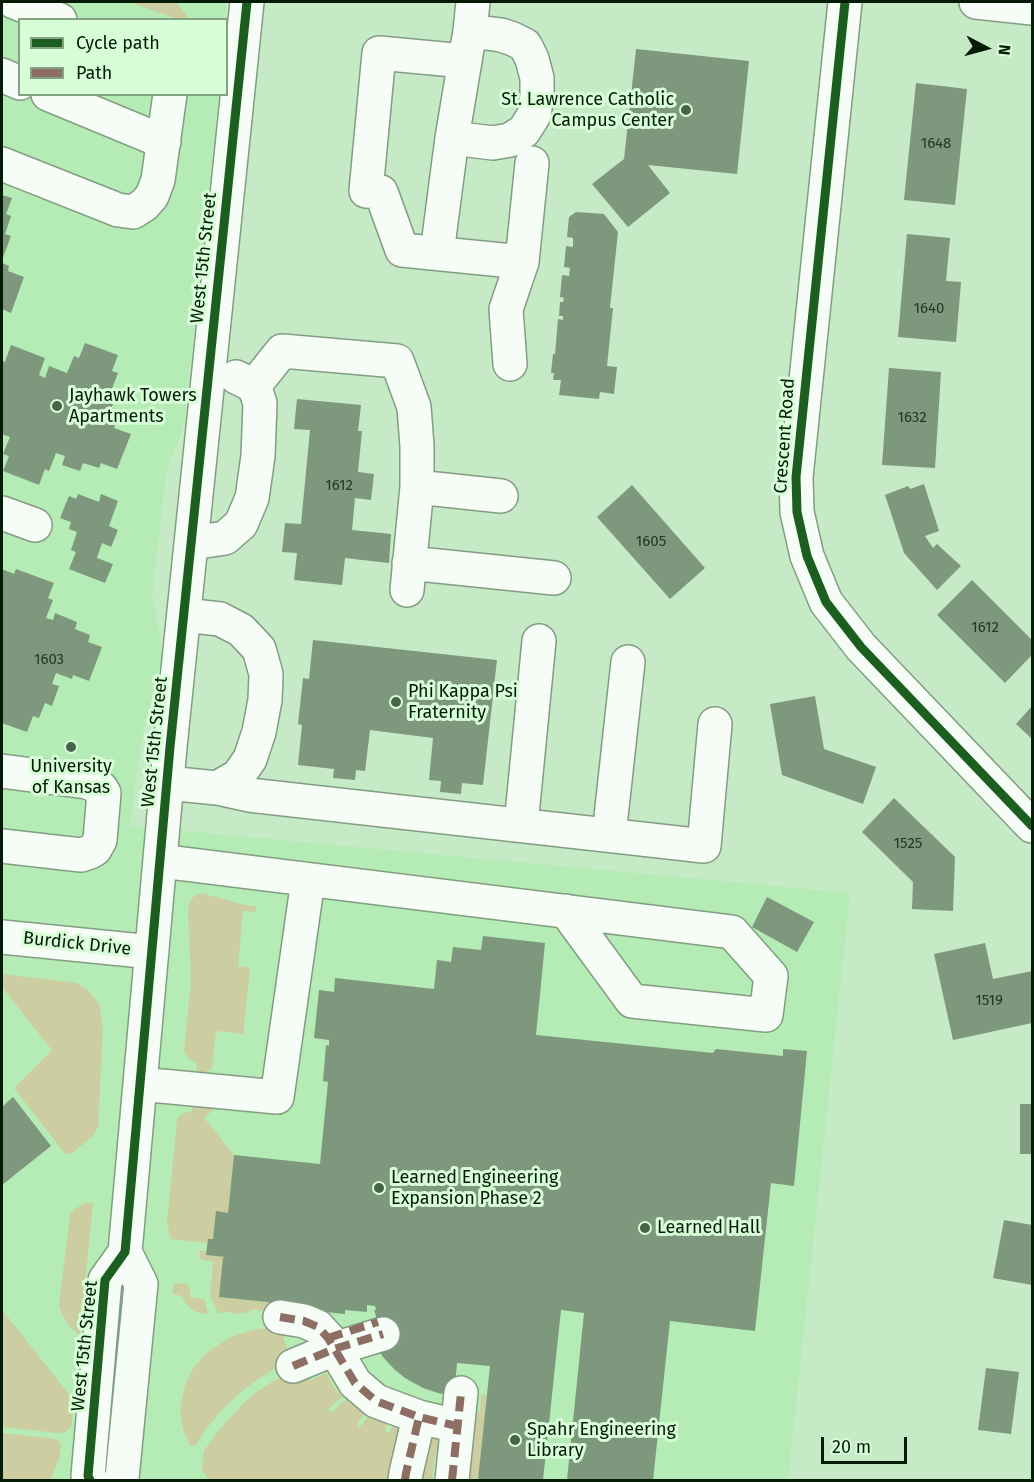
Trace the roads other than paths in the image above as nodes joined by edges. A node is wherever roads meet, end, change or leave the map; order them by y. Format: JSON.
{"nodes":[{"id":1,"x":14,"y":2,"type":"edge"},
{"id":2,"x":247,"y":2,"type":"edge"},
{"id":3,"x":845,"y":2,"type":"edge"},
{"id":4,"x":976,"y":2,"type":"edge"},
{"id":5,"x":1032,"y":8,"type":"edge"},
{"id":6,"x":55,"y":18,"type":"edge"},
{"id":7,"x":469,"y":31,"type":"edge"},
{"id":8,"x":2,"y":75,"type":"edge"},
{"id":9,"x":18,"y":82,"type":"edge"},
{"id":10,"x":53,"y":96,"type":"edge"},
{"id":11,"x":170,"y":96,"type":"edge"},
{"id":12,"x":452,"y":138,"type":"junction"},
{"id":13,"x":164,"y":142,"type":"junction"},
{"id":14,"x":532,"y":163,"type":"dead end"},
{"id":15,"x":2,"y":164,"type":"edge"},
{"id":16,"x":437,"y":253,"type":"junction"},
{"id":17,"x":522,"y":262,"type":"junction"},
{"id":18,"x":510,"y":363,"type":"dead end"},
{"id":19,"x":210,"y":369,"type":"junction"},
{"id":20,"x":254,"y":386,"type":"junction"},
{"id":21,"x":417,"y":487,"type":"junction"},
{"id":22,"x":501,"y":496,"type":"dead end"},
{"id":23,"x":2,"y":513,"type":"edge"},
{"id":24,"x":34,"y":525,"type":"dead end"},
{"id":25,"x":192,"y":543,"type":"junction"},
{"id":26,"x":554,"y":578,"type":"dead end"},
{"id":27,"x":184,"y":615,"type":"junction"},
{"id":28,"x":540,"y":641,"type":"dead end"},
{"id":29,"x":628,"y":662,"type":"dead end"},
{"id":30,"x":715,"y":724,"type":"dead end"},
{"id":31,"x":2,"y":771,"type":"edge"},
{"id":32,"x":167,"y":783,"type":"junction"},
{"id":33,"x":217,"y":788,"type":"junction"},
{"id":34,"x":521,"y":825,"type":"junction"},
{"id":35,"x":1032,"y":826,"type":"edge"},
{"id":36,"x":609,"y":836,"type":"junction"},
{"id":37,"x":2,"y":846,"type":"edge"},
{"id":38,"x":160,"y":861,"type":"junction"},
{"id":39,"x":308,"y":880,"type":"junction"},
{"id":40,"x":566,"y":911,"type":"junction"},
{"id":41,"x":2,"y":937,"type":"edge"},
{"id":42,"x":152,"y":952,"type":"junction"},
{"id":43,"x":140,"y":1084,"type":"junction"},
{"id":44,"x":124,"y":1252,"type":"junction"},
{"id":45,"x":280,"y":1317,"type":"dead end"},
{"id":46,"x":380,"y":1328,"type":"dead end"},
{"id":47,"x":331,"y":1344,"type":"junction"},
{"id":48,"x":293,"y":1366,"type":"dead end"},
{"id":49,"x":461,"y":1393,"type":"dead end"},
{"id":50,"x":419,"y":1417,"type":"junction"},
{"id":51,"x":457,"y":1426,"type":"junction"},
{"id":52,"x":90,"y":1480,"type":"edge"},
{"id":53,"x":120,"y":1480,"type":"edge"},
{"id":54,"x":405,"y":1480,"type":"edge"},
{"id":55,"x":452,"y":1480,"type":"edge"}],
"edges":[{"from":1,"to":6,"type":"street"},
{"from":2,"to":19,"type":"street","name":"West 15th Street"},
{"from":3,"to":35,"type":"street","name":"Crescent Road"},
{"from":4,"to":5,"type":"street"},
{"from":7,"to":12,"type":"street"},
{"from":7,"to":12,"type":"street"},
{"from":7,"to":16,"type":"street"},
{"from":8,"to":9,"type":"street"},
{"from":10,"to":13,"type":"street"},
{"from":11,"to":13,"type":"street"},
{"from":12,"to":16,"type":"street"},
{"from":13,"to":15,"type":"street"},
{"from":14,"to":17,"type":"street"},
{"from":16,"to":17,"type":"street"},
{"from":17,"to":18,"type":"street"},
{"from":19,"to":20,"type":"street"},
{"from":19,"to":25,"type":"street","name":"West 15th Street"},
{"from":20,"to":21,"type":"street"},
{"from":20,"to":25,"type":"street"},
{"from":21,"to":22,"type":"street"},
{"from":21,"to":26,"type":"street"},
{"from":23,"to":24,"type":"street"},
{"from":25,"to":27,"type":"street","name":"West 15th Street"},
{"from":27,"to":32,"type":"street","name":"West 15th Street"},
{"from":27,"to":33,"type":"street"},
{"from":28,"to":34,"type":"street"},
{"from":29,"to":36,"type":"street"},
{"from":30,"to":36,"type":"street"},
{"from":31,"to":37,"type":"street"},
{"from":32,"to":33,"type":"street"},
{"from":32,"to":38,"type":"street","name":"West 15th Street"},
{"from":33,"to":34,"type":"street"},
{"from":34,"to":36,"type":"street"},
{"from":38,"to":39,"type":"street"},
{"from":38,"to":42,"type":"street","name":"West 15th Street"},
{"from":39,"to":40,"type":"street"},
{"from":39,"to":43,"type":"street"},
{"from":40,"to":40,"type":"street"},
{"from":41,"to":42,"type":"street","name":"Burdick Drive"},
{"from":42,"to":43,"type":"street","name":"West 15th Street"},
{"from":43,"to":44,"type":"street","name":"West 15th Street"},
{"from":44,"to":52,"type":"street","name":"West 15th Street"},
{"from":44,"to":53,"type":"street"},
{"from":45,"to":47,"type":"street"},
{"from":46,"to":47,"type":"street"},
{"from":47,"to":48,"type":"street"},
{"from":47,"to":50,"type":"street"},
{"from":49,"to":51,"type":"street"},
{"from":50,"to":51,"type":"street"},
{"from":50,"to":54,"type":"street"},
{"from":51,"to":55,"type":"street"}]}
